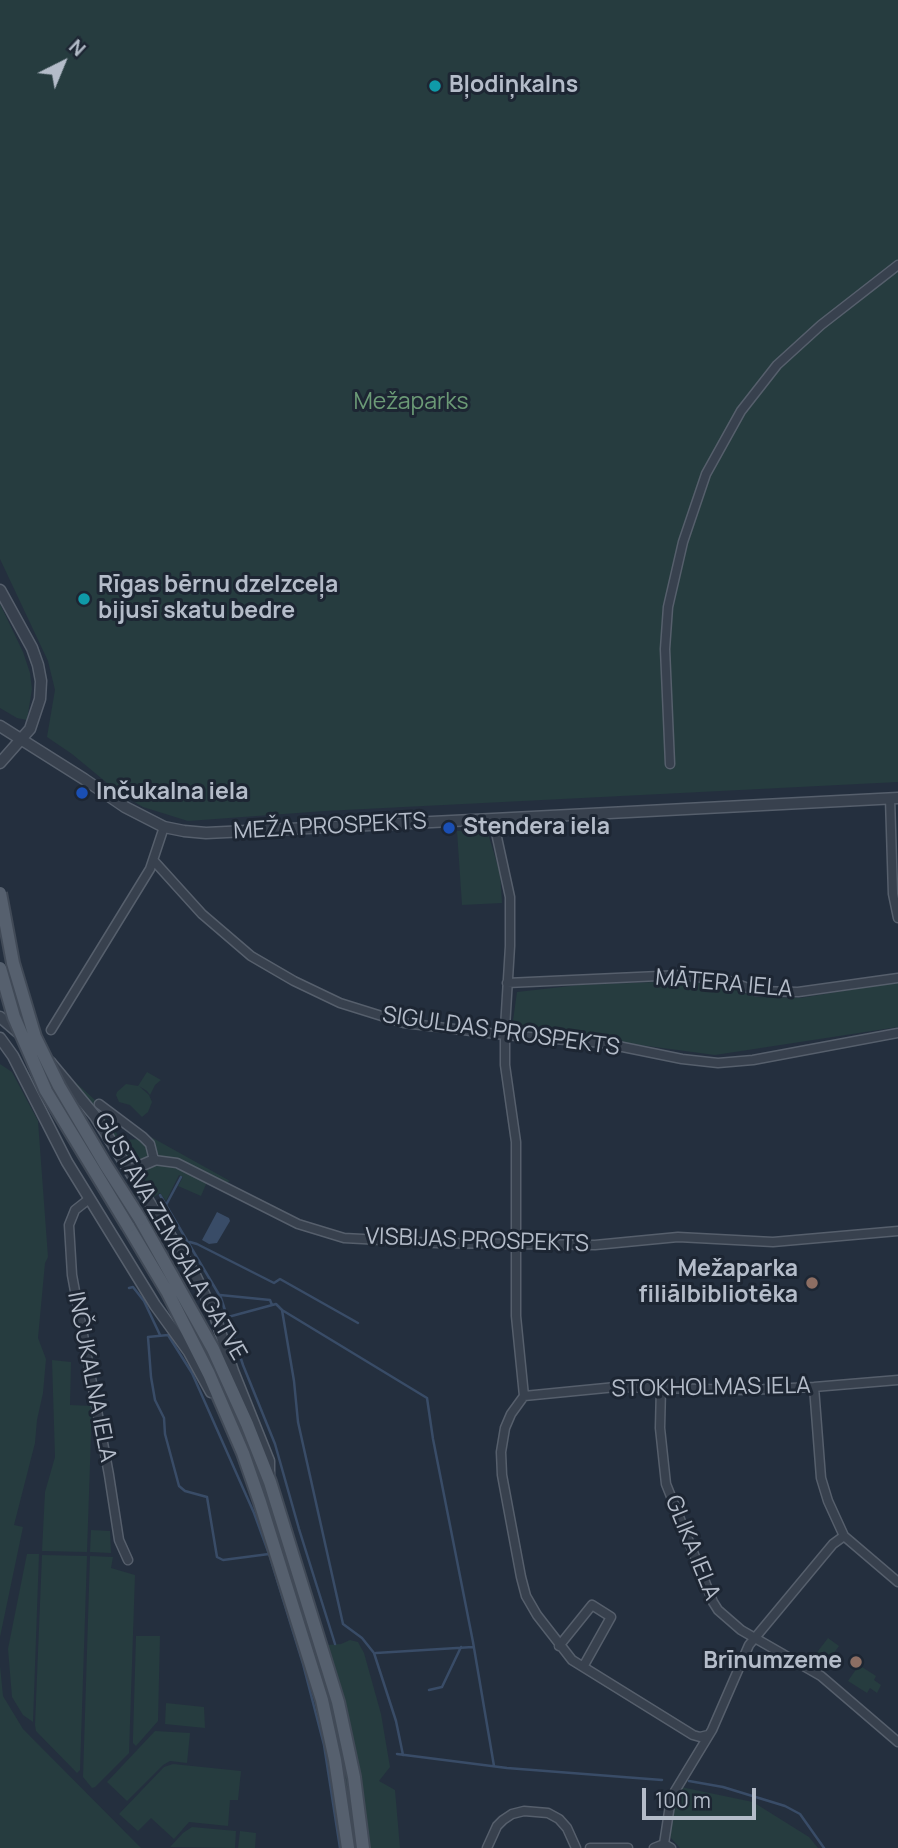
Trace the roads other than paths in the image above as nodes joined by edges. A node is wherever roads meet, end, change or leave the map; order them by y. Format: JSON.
{"nodes":[{"id":1,"x":898,"y":265,"type":"edge"},
{"id":2,"x":0,"y":590,"type":"edge"},
{"id":3,"x":0,"y":726,"type":"edge"},
{"id":4,"x":20,"y":739,"type":"junction"},
{"id":5,"x":0,"y":762,"type":"edge"},
{"id":6,"x":670,"y":764,"type":"dead end"},
{"id":7,"x":894,"y":798,"type":"edge"},
{"id":8,"x":493,"y":819,"type":"junction"},
{"id":9,"x":164,"y":827,"type":"junction"},
{"id":10,"x":154,"y":860,"type":"junction"},
{"id":11,"x":0,"y":893,"type":"edge"},
{"id":12,"x":898,"y":918,"type":"edge"},
{"id":13,"x":0,"y":968,"type":"edge"},
{"id":14,"x":898,"y":978,"type":"edge"},
{"id":15,"x":508,"y":984,"type":"junction"},
{"id":16,"x":0,"y":1017,"type":"edge"},
{"id":17,"x":51,"y":1030,"type":"dead end"},
{"id":18,"x":898,"y":1033,"type":"edge"},
{"id":19,"x":505,"y":1035,"type":"junction"},
{"id":20,"x":0,"y":1038,"type":"edge"},
{"id":21,"x":60,"y":1073,"type":"junction"},
{"id":22,"x":33,"y":1095,"type":"junction"},
{"id":23,"x":99,"y":1104,"type":"dead end"},
{"id":24,"x":154,"y":1160,"type":"junction"},
{"id":25,"x":131,"y":1170,"type":"junction"},
{"id":26,"x":89,"y":1199,"type":"junction"},
{"id":27,"x":898,"y":1231,"type":"edge"},
{"id":28,"x":515,"y":1245,"type":"junction"},
{"id":29,"x":898,"y":1380,"type":"edge"},
{"id":30,"x":661,"y":1387,"type":"junction"},
{"id":31,"x":814,"y":1387,"type":"junction"},
{"id":32,"x":524,"y":1396,"type":"junction"},
{"id":33,"x":233,"y":1432,"type":"junction"},
{"id":34,"x":270,"y":1482,"type":"junction"},
{"id":35,"x":844,"y":1536,"type":"junction"},
{"id":36,"x":128,"y":1560,"type":"dead end"},
{"id":37,"x":898,"y":1582,"type":"edge"},
{"id":38,"x":755,"y":1637,"type":"junction"},
{"id":39,"x":559,"y":1646,"type":"junction"},
{"id":40,"x":583,"y":1667,"type":"junction"},
{"id":41,"x":708,"y":1735,"type":"junction"},
{"id":42,"x":898,"y":1742,"type":"edge"},
{"id":43,"x":668,"y":1846,"type":"edge"},
{"id":44,"x":348,"y":1848,"type":"edge"},
{"id":45,"x":363,"y":1848,"type":"edge"},
{"id":46,"x":486,"y":1848,"type":"edge"},
{"id":47,"x":576,"y":1848,"type":"edge"},
{"id":48,"x":590,"y":1848,"type":"edge"},
{"id":49,"x":628,"y":1848,"type":"edge"},
{"id":50,"x":654,"y":1848,"type":"edge"}],
"edges":[{"from":1,"to":6,"type":"street"},
{"from":2,"to":4,"type":"street"},
{"from":3,"to":4,"type":"street","name":"MEŽA PROSPEKTS"},
{"from":4,"to":5,"type":"street"},
{"from":4,"to":9,"type":"street","name":"MEŽA PROSPEKTS"},
{"from":7,"to":8,"type":"street","name":"MEŽA PROSPEKTS"},
{"from":7,"to":12,"type":"street"},
{"from":8,"to":9,"type":"street","name":"MEŽA PROSPEKTS"},
{"from":8,"to":15,"type":"street"},
{"from":9,"to":10,"type":"street"},
{"from":10,"to":17,"type":"street"},
{"from":10,"to":19,"type":"street","name":"SIGULDAS PROSPEKTS"},
{"from":11,"to":34,"type":"main road","name":"GUSTAVA ZEMGALA GATVE","bridge":true},
{"from":13,"to":33,"type":"main road","name":"GUSTAVA ZEMGALA GATVE","bridge":true},
{"from":14,"to":15,"type":"street","name":"MĀTERA IELA"},
{"from":15,"to":19,"type":"street"},
{"from":16,"to":21,"type":"street","name":"GUSTAVA ZEMGALA GATVE"},
{"from":18,"to":19,"type":"street","name":"SIGULDAS PROSPEKTS"},
{"from":19,"to":28,"type":"street"},
{"from":20,"to":22,"type":"street","name":"GUSTAVA ZEMGALA GATVE"},
{"from":21,"to":22,"type":"street"},
{"from":21,"to":25,"type":"street","name":"GUSTAVA ZEMGALA GATVE"},
{"from":22,"to":26,"type":"street","name":"GUSTAVA ZEMGALA GATVE"},
{"from":23,"to":24,"type":"street"},
{"from":24,"to":25,"type":"street"},
{"from":24,"to":28,"type":"street","name":"VISBIJAS PROSPEKTS"},
{"from":25,"to":34,"type":"street","name":"GUSTAVA ZEMGALA GATVE"},
{"from":26,"to":33,"type":"street","name":"GUSTAVA ZEMGALA GATVE"},
{"from":26,"to":36,"type":"street","name":"INČUKALNA IELA"},
{"from":27,"to":28,"type":"street","name":"VISBIJAS PROSPEKTS"},
{"from":28,"to":32,"type":"street"},
{"from":29,"to":31,"type":"street","name":"STOKHOLMAS IELA"},
{"from":30,"to":31,"type":"street","name":"STOKHOLMAS IELA"},
{"from":30,"to":32,"type":"street","name":"STOKHOLMAS IELA"},
{"from":30,"to":38,"type":"street","name":"GLIKA IELA"},
{"from":31,"to":35,"type":"street"},
{"from":32,"to":39,"type":"street"},
{"from":33,"to":44,"type":"main road","name":"GUSTAVA ZEMGALA GATVE"},
{"from":34,"to":45,"type":"main road","name":"GUSTAVA ZEMGALA GATVE"},
{"from":35,"to":37,"type":"street"},
{"from":35,"to":38,"type":"street"},
{"from":38,"to":41,"type":"street"},
{"from":38,"to":42,"type":"street","name":"GLIKA IELA"},
{"from":39,"to":40,"type":"street"},
{"from":39,"to":40,"type":"street"},
{"from":40,"to":41,"type":"street"},
{"from":41,"to":43,"type":"street"},
{"from":43,"to":50,"type":"street"},
{"from":46,"to":47,"type":"street"},
{"from":48,"to":49,"type":"street"}]}
